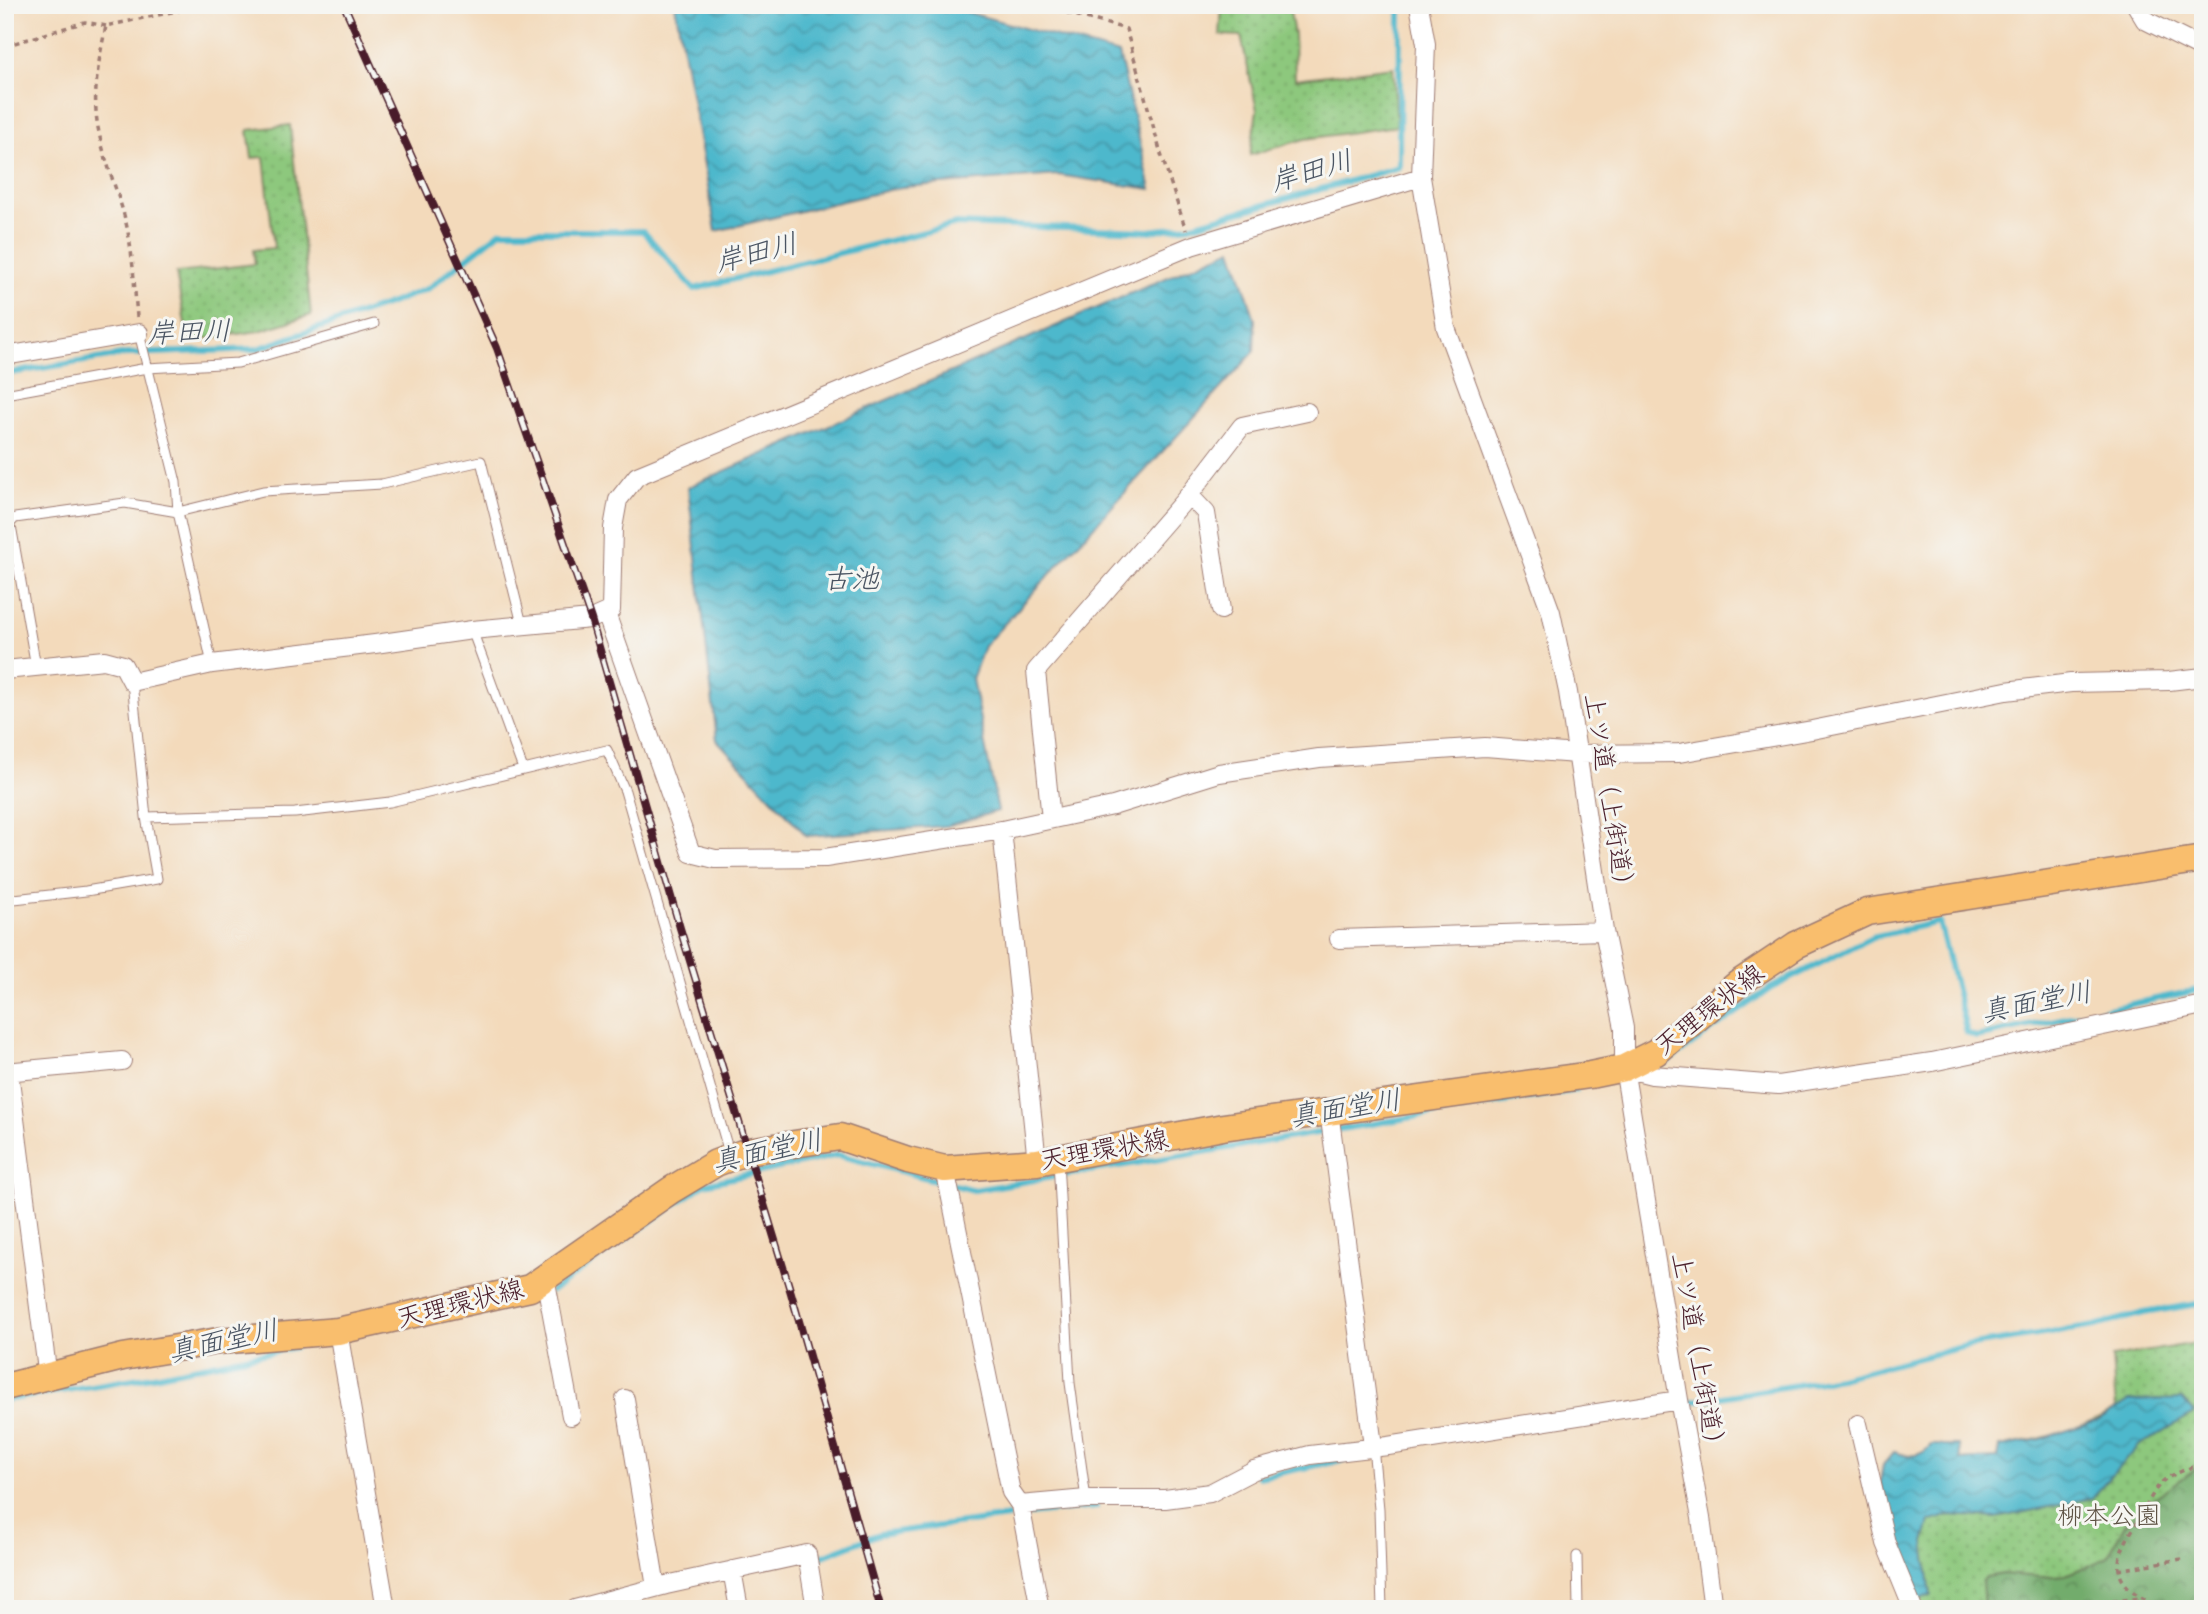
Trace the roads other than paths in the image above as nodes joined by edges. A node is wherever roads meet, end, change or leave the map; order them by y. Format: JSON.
{"nodes":[{"id":1,"x":1419,"y":5,"type":"edge"},
{"id":2,"x":2136,"y":5,"type":"edge"},
{"id":3,"x":2203,"y":46,"type":"edge"},
{"id":4,"x":1421,"y":177,"type":"junction"},
{"id":5,"x":374,"y":324,"type":"dead end"},
{"id":6,"x":139,"y":333,"type":"joint"},
{"id":7,"x":5,"y":356,"type":"edge"},
{"id":8,"x":147,"y":368,"type":"junction"},
{"id":9,"x":5,"y":394,"type":"edge"},
{"id":10,"x":1307,"y":412,"type":"dead end"},
{"id":11,"x":1189,"y":495,"type":"junction"},
{"id":12,"x":178,"y":512,"type":"junction"},
{"id":13,"x":5,"y":530,"type":"edge"},
{"id":14,"x":1221,"y":610,"type":"dead end"},
{"id":15,"x":606,"y":613,"type":"junction"},
{"id":16,"x":522,"y":624,"type":"junction"},
{"id":17,"x":472,"y":630,"type":"junction"},
{"id":18,"x":212,"y":664,"type":"junction"},
{"id":19,"x":36,"y":667,"type":"junction"},
{"id":20,"x":5,"y":670,"type":"edge"},
{"id":21,"x":2203,"y":677,"type":"edge"},
{"id":22,"x":132,"y":682,"type":"junction"},
{"id":23,"x":1577,"y":754,"type":"junction"},
{"id":24,"x":523,"y":769,"type":"junction"},
{"id":25,"x":146,"y":817,"type":"junction"},
{"id":26,"x":1051,"y":819,"type":"junction"},
{"id":27,"x":1002,"y":830,"type":"junction"},
{"id":28,"x":2203,"y":859,"type":"edge"},
{"id":29,"x":5,"y":900,"type":"edge"},
{"id":30,"x":1605,"y":931,"type":"junction"},
{"id":31,"x":1339,"y":939,"type":"dead end"},
{"id":32,"x":2203,"y":1005,"type":"edge"},
{"id":33,"x":122,"y":1062,"type":"dead end"},
{"id":34,"x":1624,"y":1068,"type":"junction"},
{"id":35,"x":7,"y":1072,"type":"edge"},
{"id":36,"x":1329,"y":1111,"type":"junction"},
{"id":37,"x":730,"y":1157,"type":"junction"},
{"id":38,"x":1047,"y":1160,"type":"junction"},
{"id":39,"x":945,"y":1169,"type":"junction"},
{"id":40,"x":545,"y":1277,"type":"junction"},
{"id":41,"x":338,"y":1331,"type":"junction"},
{"id":42,"x":48,"y":1378,"type":"junction"},
{"id":43,"x":5,"y":1387,"type":"edge"},
{"id":44,"x":625,"y":1398,"type":"dead end"},
{"id":45,"x":1678,"y":1400,"type":"junction"},
{"id":46,"x":571,"y":1416,"type":"dead end"},
{"id":47,"x":1858,"y":1424,"type":"dead end"},
{"id":48,"x":1373,"y":1446,"type":"junction"},
{"id":49,"x":1086,"y":1499,"type":"junction"},
{"id":50,"x":1020,"y":1505,"type":"junction"},
{"id":51,"x":1577,"y":1556,"type":"dead end"},
{"id":52,"x":733,"y":1570,"type":"junction"},
{"id":53,"x":656,"y":1587,"type":"junction"},
{"id":54,"x":386,"y":1609,"type":"edge"},
{"id":55,"x":575,"y":1609,"type":"edge"},
{"id":56,"x":739,"y":1609,"type":"edge"},
{"id":57,"x":816,"y":1609,"type":"edge"},
{"id":58,"x":1040,"y":1609,"type":"edge"},
{"id":59,"x":1382,"y":1609,"type":"edge"},
{"id":60,"x":1578,"y":1609,"type":"edge"},
{"id":61,"x":1713,"y":1609,"type":"edge"},
{"id":62,"x":1913,"y":1609,"type":"edge"}],
"edges":[{"from":1,"to":4,"type":"street","name":"上ツ道（上街道）"},
{"from":2,"to":3,"type":"street"},
{"from":4,"to":15,"type":"street"},
{"from":4,"to":23,"type":"street","name":"上ツ道（上街道）"},
{"from":5,"to":8,"type":"lane"},
{"from":6,"to":7,"type":"street"},
{"from":6,"to":8,"type":"lane"},
{"from":8,"to":9,"type":"lane"},
{"from":8,"to":12,"type":"lane"},
{"from":10,"to":11,"type":"street"},
{"from":11,"to":14,"type":"street"},
{"from":11,"to":26,"type":"street"},
{"from":12,"to":13,"type":"lane"},
{"from":12,"to":16,"type":"lane"},
{"from":12,"to":18,"type":"lane"},
{"from":13,"to":19,"type":"lane"},
{"from":15,"to":16,"type":"street"},
{"from":15,"to":27,"type":"street"},
{"from":16,"to":17,"type":"street"},
{"from":17,"to":18,"type":"street"},
{"from":17,"to":24,"type":"lane"},
{"from":18,"to":22,"type":"street"},
{"from":19,"to":20,"type":"street"},
{"from":19,"to":22,"type":"street"},
{"from":21,"to":23,"type":"street"},
{"from":22,"to":25,"type":"lane"},
{"from":23,"to":26,"type":"street"},
{"from":23,"to":30,"type":"street","name":"上ツ道（上街道）"},
{"from":24,"to":25,"type":"lane"},
{"from":24,"to":37,"type":"lane"},
{"from":25,"to":29,"type":"lane"},
{"from":26,"to":27,"type":"street"},
{"from":27,"to":38,"type":"street"},
{"from":28,"to":34,"type":"main road","name":"天理環状線"},
{"from":30,"to":31,"type":"street"},
{"from":30,"to":34,"type":"street","name":"上ツ道（上街道）"},
{"from":32,"to":34,"type":"street"},
{"from":33,"to":35,"type":"street"},
{"from":34,"to":36,"type":"main road","name":"天理環状線"},
{"from":34,"to":45,"type":"street","name":"上ツ道（上街道）"},
{"from":35,"to":42,"type":"street"},
{"from":36,"to":38,"type":"main road","name":"天理環状線"},
{"from":36,"to":48,"type":"street"},
{"from":37,"to":39,"type":"main road","name":"天理環状線"},
{"from":37,"to":40,"type":"main road","name":"天理環状線"},
{"from":38,"to":39,"type":"main road","name":"天理環状線"},
{"from":38,"to":49,"type":"lane"},
{"from":39,"to":50,"type":"street"},
{"from":40,"to":41,"type":"main road","name":"天理環状線"},
{"from":40,"to":46,"type":"street"},
{"from":41,"to":42,"type":"main road","name":"天理環状線"},
{"from":41,"to":54,"type":"street"},
{"from":42,"to":43,"type":"main road","name":"天理環状線"},
{"from":44,"to":53,"type":"street"},
{"from":45,"to":48,"type":"street"},
{"from":45,"to":61,"type":"street","name":"上ツ道（上街道）"},
{"from":47,"to":62,"type":"street"},
{"from":48,"to":49,"type":"street"},
{"from":48,"to":59,"type":"lane"},
{"from":49,"to":50,"type":"street"},
{"from":50,"to":58,"type":"street"},
{"from":51,"to":60,"type":"lane"},
{"from":52,"to":53,"type":"street"},
{"from":52,"to":56,"type":"street"},
{"from":52,"to":57,"type":"street"},
{"from":53,"to":55,"type":"street"}]}
